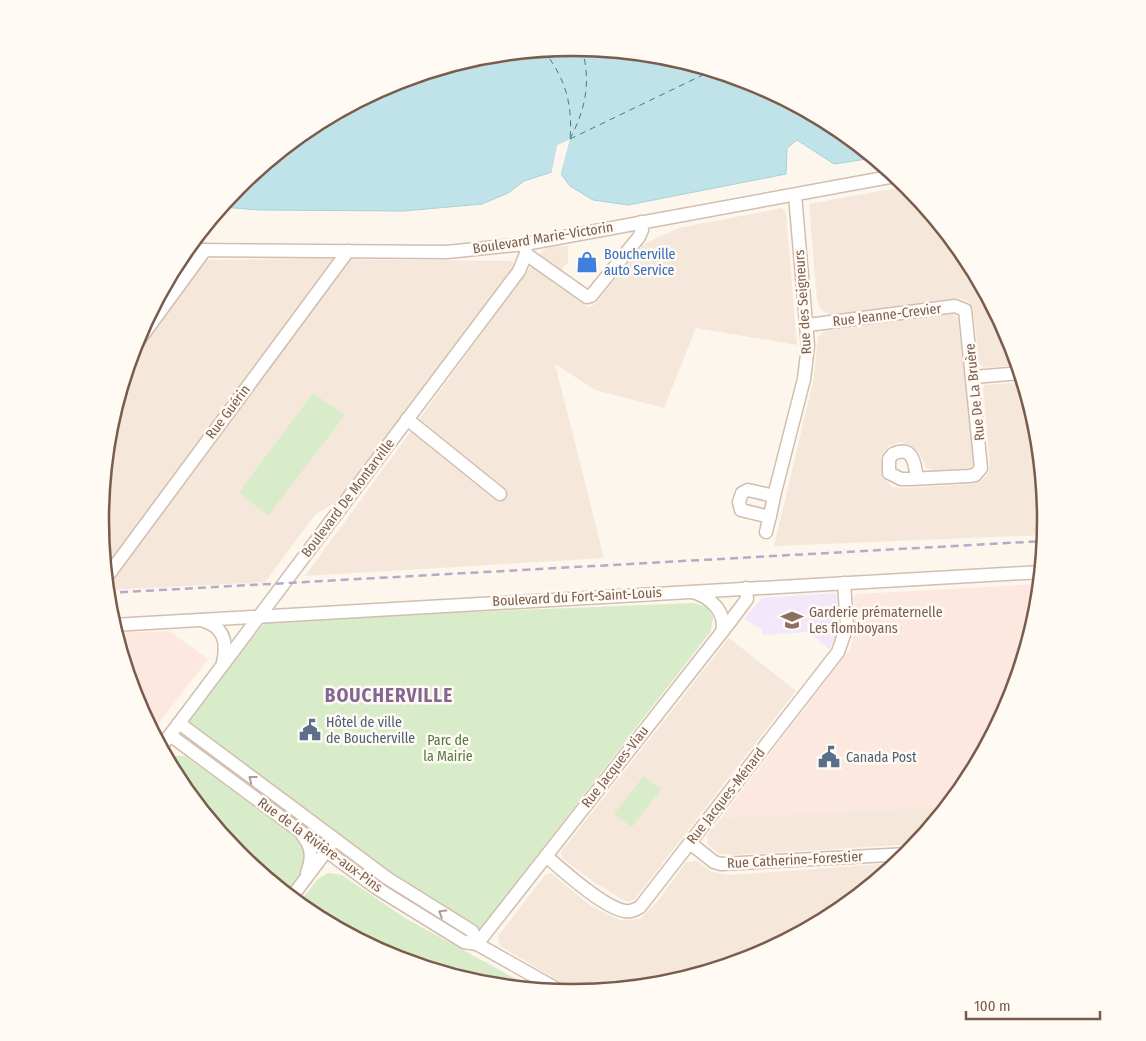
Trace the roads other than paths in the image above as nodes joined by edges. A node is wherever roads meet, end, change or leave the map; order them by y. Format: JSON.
{"nodes":[{"id":1,"x":886,"y":178,"type":"edge"},
{"id":2,"x":795,"y":194,"type":"junction"},
{"id":3,"x":641,"y":222,"type":"junction"},
{"id":4,"x":526,"y":249,"type":"junction"},
{"id":5,"x":196,"y":250,"type":"edge"},
{"id":6,"x":205,"y":250,"type":"junction"},
{"id":7,"x":348,"y":251,"type":"junction"},
{"id":8,"x":965,"y":310,"type":"joint"},
{"id":9,"x":156,"y":317,"type":"edge"},
{"id":10,"x":808,"y":325,"type":"junction"},
{"id":11,"x":1014,"y":374,"type":"edge"},
{"id":12,"x":974,"y":377,"type":"junction"},
{"id":13,"x":407,"y":419,"type":"junction"},
{"id":14,"x":917,"y":478,"type":"dead end"},
{"id":15,"x":500,"y":494,"type":"dead end"},
{"id":16,"x":774,"y":496,"type":"junction"},
{"id":17,"x":770,"y":517,"type":"junction"},
{"id":18,"x":766,"y":532,"type":"dead end"},
{"id":19,"x":112,"y":570,"type":"edge"},
{"id":20,"x":1034,"y":572,"type":"edge"},
{"id":21,"x":844,"y":583,"type":"junction"},
{"id":22,"x":746,"y":588,"type":"junction"},
{"id":23,"x":690,"y":591,"type":"junction"},
{"id":24,"x":260,"y":615,"type":"junction"},
{"id":25,"x":197,"y":618,"type":"junction"},
{"id":26,"x":121,"y":624,"type":"edge"},
{"id":27,"x":722,"y":632,"type":"junction"},
{"id":28,"x":223,"y":664,"type":"junction"},
{"id":29,"x":179,"y":722,"type":"junction"},
{"id":30,"x":170,"y":735,"type":"junction"},
{"id":31,"x":165,"y":741,"type":"edge"},
{"id":32,"x":299,"y":830,"type":"junction"},
{"id":33,"x":335,"y":840,"type":"junction"},
{"id":34,"x":690,"y":843,"type":"junction"},
{"id":35,"x":326,"y":851,"type":"junction"},
{"id":36,"x":895,"y":855,"type":"edge"},
{"id":37,"x":546,"y":856,"type":"junction"},
{"id":38,"x":348,"y":867,"type":"junction"},
{"id":39,"x":306,"y":878,"type":"junction"},
{"id":40,"x":295,"y":893,"type":"edge"},
{"id":41,"x":477,"y":944,"type":"junction"},
{"id":42,"x":548,"y":984,"type":"edge"}],
"edges":[{"from":1,"to":2,"type":"street","name":"Boulevard Marie-Victorin"},
{"from":2,"to":3,"type":"street","name":"Boulevard Marie-Victorin"},
{"from":2,"to":10,"type":"street","name":"Rue des Seigneurs"},
{"from":3,"to":4,"type":"street","name":"Boulevard Marie-Victorin"},
{"from":3,"to":4,"type":"street"},
{"from":4,"to":7,"type":"street","name":"Boulevard Marie-Victorin"},
{"from":4,"to":13,"type":"street","name":"Boulevard De Montarville"},
{"from":5,"to":6,"type":"street","name":"Boulevard Marie-Victorin"},
{"from":6,"to":7,"type":"street","name":"Boulevard Marie-Victorin"},
{"from":6,"to":9,"type":"street"},
{"from":7,"to":19,"type":"street","name":"Rue Guérin"},
{"from":8,"to":10,"type":"street","name":"Rue Jeanne-Crevier"},
{"from":8,"to":12,"type":"street","name":"Rue De La Bruère"},
{"from":10,"to":16,"type":"street","name":"Rue des Seigneurs"},
{"from":11,"to":12,"type":"street"},
{"from":12,"to":14,"type":"street","name":"Rue De La Bruère"},
{"from":13,"to":15,"type":"street"},
{"from":13,"to":24,"type":"street","name":"Boulevard De Montarville"},
{"from":16,"to":17,"type":"street","name":"Rue des Seigneurs"},
{"from":16,"to":17,"type":"street"},
{"from":17,"to":18,"type":"street","name":"Rue des Seigneurs"},
{"from":20,"to":21,"type":"street","name":"Boulevard du Fort-Saint-Louis"},
{"from":21,"to":22,"type":"street","name":"Boulevard du Fort-Saint-Louis"},
{"from":21,"to":34,"type":"street","name":"Rue Jacques-Ménard"},
{"from":22,"to":23,"type":"street","name":"Boulevard du Fort-Saint-Louis"},
{"from":22,"to":27,"type":"street","name":"Rue Jacques-Viau"},
{"from":23,"to":24,"type":"street","name":"Boulevard du Fort-Saint-Louis"},
{"from":23,"to":27,"type":"street"},
{"from":24,"to":25,"type":"street","name":"Boulevard du Fort-Saint-Louis"},
{"from":24,"to":28,"type":"street","name":"Boulevard De Montarville"},
{"from":25,"to":26,"type":"street","name":"Boulevard du Fort-Saint-Louis"},
{"from":25,"to":28,"type":"street"},
{"from":27,"to":37,"type":"street","name":"Rue Jacques-Viau"},
{"from":28,"to":29,"type":"street","name":"Boulevard De Montarville"},
{"from":29,"to":30,"type":"street","name":"Boulevard De Montarville"},
{"from":33,"to":29,"type":"street","name":"Rue de la Rivière-aux-Pins","one_way":true},
{"from":30,"to":31,"type":"street","name":"Boulevard De Montarville"},
{"from":30,"to":32,"type":"street","name":"Rue de la Rivière-aux-Pins"},
{"from":32,"to":35,"type":"street","name":"Rue de la Rivière-aux-Pins"},
{"from":32,"to":39,"type":"street"},
{"from":33,"to":35,"type":"street"},
{"from":41,"to":33,"type":"street","name":"Rue de la Rivière-aux-Pins","one_way":true},
{"from":34,"to":36,"type":"street","name":"Rue Catherine-Forestier"},
{"from":34,"to":37,"type":"street","name":"Rue Jacques-Ménard"},
{"from":35,"to":38,"type":"street","name":"Rue de la Rivière-aux-Pins"},
{"from":35,"to":39,"type":"street"},
{"from":37,"to":41,"type":"street","name":"Rue Jacques-Viau"},
{"from":38,"to":39,"type":"street"},
{"from":38,"to":41,"type":"street","name":"Rue de la Rivière-aux-Pins"},
{"from":39,"to":40,"type":"street"},
{"from":41,"to":42,"type":"street","name":"Rue de la Rivière-aux-Pins"}]}
